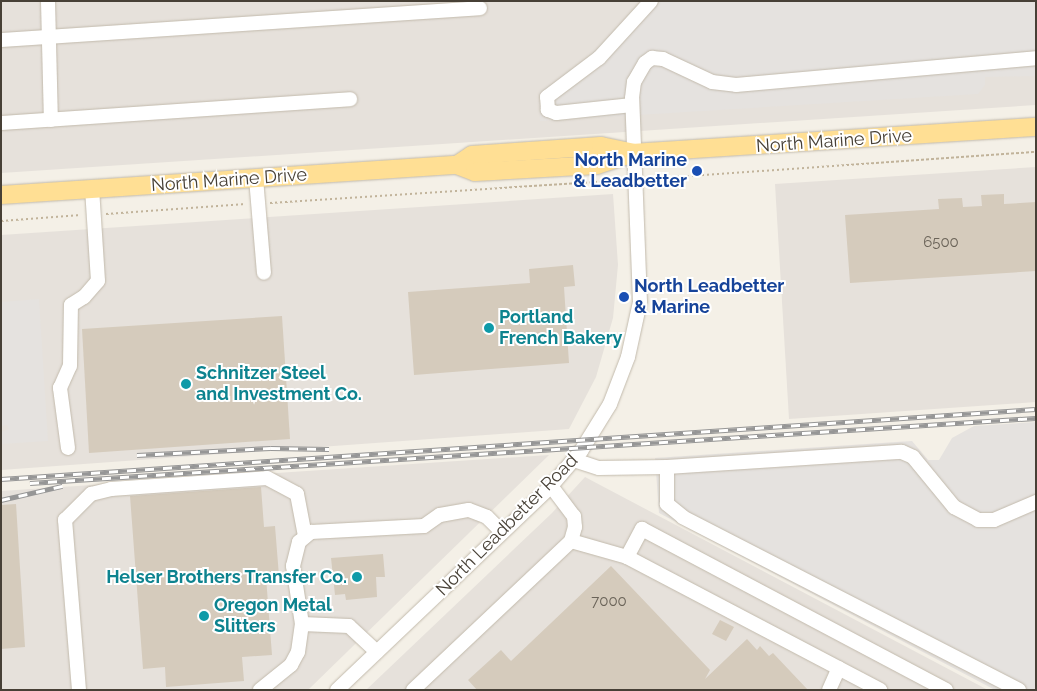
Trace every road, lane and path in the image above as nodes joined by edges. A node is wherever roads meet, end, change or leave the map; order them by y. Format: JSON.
{"nodes":[{"id":1,"x":48,"y":1,"type":"edge"},
{"id":2,"x":651,"y":1,"type":"edge"},
{"id":3,"x":480,"y":8,"type":"dead end"},
{"id":4,"x":50,"y":37,"type":"junction"},
{"id":5,"x":1,"y":40,"type":"edge"},
{"id":6,"x":1036,"y":58,"type":"edge"},
{"id":7,"x":350,"y":99,"type":"dead end"},
{"id":8,"x":632,"y":105,"type":"junction"},
{"id":9,"x":51,"y":120,"type":"junction"},
{"id":10,"x":1,"y":123,"type":"edge"},
{"id":11,"x":1036,"y":127,"type":"edge"},
{"id":12,"x":633,"y":153,"type":"junction"},
{"id":13,"x":256,"y":178,"type":"junction"},
{"id":14,"x":92,"y":189,"type":"junction"},
{"id":15,"x":1,"y":195,"type":"edge"},
{"id":16,"x":258,"y":204,"type":"junction"},
{"id":17,"x":94,"y":214,"type":"junction"},
{"id":18,"x":1,"y":221,"type":"edge"},
{"id":19,"x":264,"y":273,"type":"dead end"},
{"id":20,"x":68,"y":448,"type":"dead end"},
{"id":21,"x":574,"y":460,"type":"junction"},
{"id":22,"x":667,"y":466,"type":"junction"},
{"id":23,"x":551,"y":486,"type":"junction"},
{"id":24,"x":1036,"y":502,"type":"edge"},
{"id":25,"x":502,"y":532,"type":"junction"},
{"id":26,"x":305,"y":536,"type":"junction"},
{"id":27,"x":571,"y":541,"type":"junction"},
{"id":28,"x":628,"y":557,"type":"junction"},
{"id":29,"x":302,"y":624,"type":"junction"},
{"id":30,"x":377,"y":652,"type":"junction"},
{"id":31,"x":839,"y":668,"type":"junction"},
{"id":32,"x":79,"y":690,"type":"edge"},
{"id":33,"x":260,"y":690,"type":"edge"},
{"id":34,"x":337,"y":690,"type":"edge"},
{"id":35,"x":413,"y":690,"type":"edge"},
{"id":36,"x":829,"y":690,"type":"edge"},
{"id":37,"x":880,"y":690,"type":"edge"},
{"id":38,"x":946,"y":690,"type":"edge"},
{"id":39,"x":1019,"y":690,"type":"edge"}],
"edges":[{"from":1,"to":4,"type":"street"},
{"from":2,"to":8,"type":"street"},
{"from":3,"to":4,"type":"street"},
{"from":4,"to":5,"type":"street"},
{"from":4,"to":9,"type":"street"},
{"from":6,"to":8,"type":"street","name":"North Leadbetter Road"},
{"from":7,"to":9,"type":"street"},
{"from":8,"to":12,"type":"street","name":"North Leadbetter Road"},
{"from":9,"to":10,"type":"street"},
{"from":11,"to":12,"type":"main road","name":"North Marine Drive"},
{"from":12,"to":13,"type":"main road","name":"North Marine Drive"},
{"from":12,"to":21,"type":"street","name":"North Leadbetter Road"},
{"from":13,"to":14,"type":"main road","name":"North Marine Drive"},
{"from":13,"to":16,"type":"street"},
{"from":14,"to":15,"type":"main road","name":"North Marine Drive"},
{"from":14,"to":17,"type":"street"},
{"from":16,"to":17,"type":"path"},
{"from":16,"to":19,"type":"street"},
{"from":17,"to":18,"type":"path"},
{"from":17,"to":20,"type":"street"},
{"from":21,"to":22,"type":"street"},
{"from":21,"to":23,"type":"street","name":"North Leadbetter Road"},
{"from":22,"to":24,"type":"street"},
{"from":22,"to":39,"type":"street"},
{"from":23,"to":25,"type":"street","name":"North Leadbetter Road"},
{"from":23,"to":27,"type":"street"},
{"from":25,"to":26,"type":"street"},
{"from":25,"to":30,"type":"street","name":"North Leadbetter Road"},
{"from":26,"to":29,"type":"street"},
{"from":26,"to":32,"type":"street"},
{"from":27,"to":28,"type":"street"},
{"from":27,"to":35,"type":"street"},
{"from":28,"to":31,"type":"street"},
{"from":28,"to":38,"type":"street"},
{"from":29,"to":30,"type":"street"},
{"from":29,"to":33,"type":"street"},
{"from":30,"to":34,"type":"street","name":"North Leadbetter Road"},
{"from":31,"to":36,"type":"street"},
{"from":31,"to":37,"type":"street"}]}
